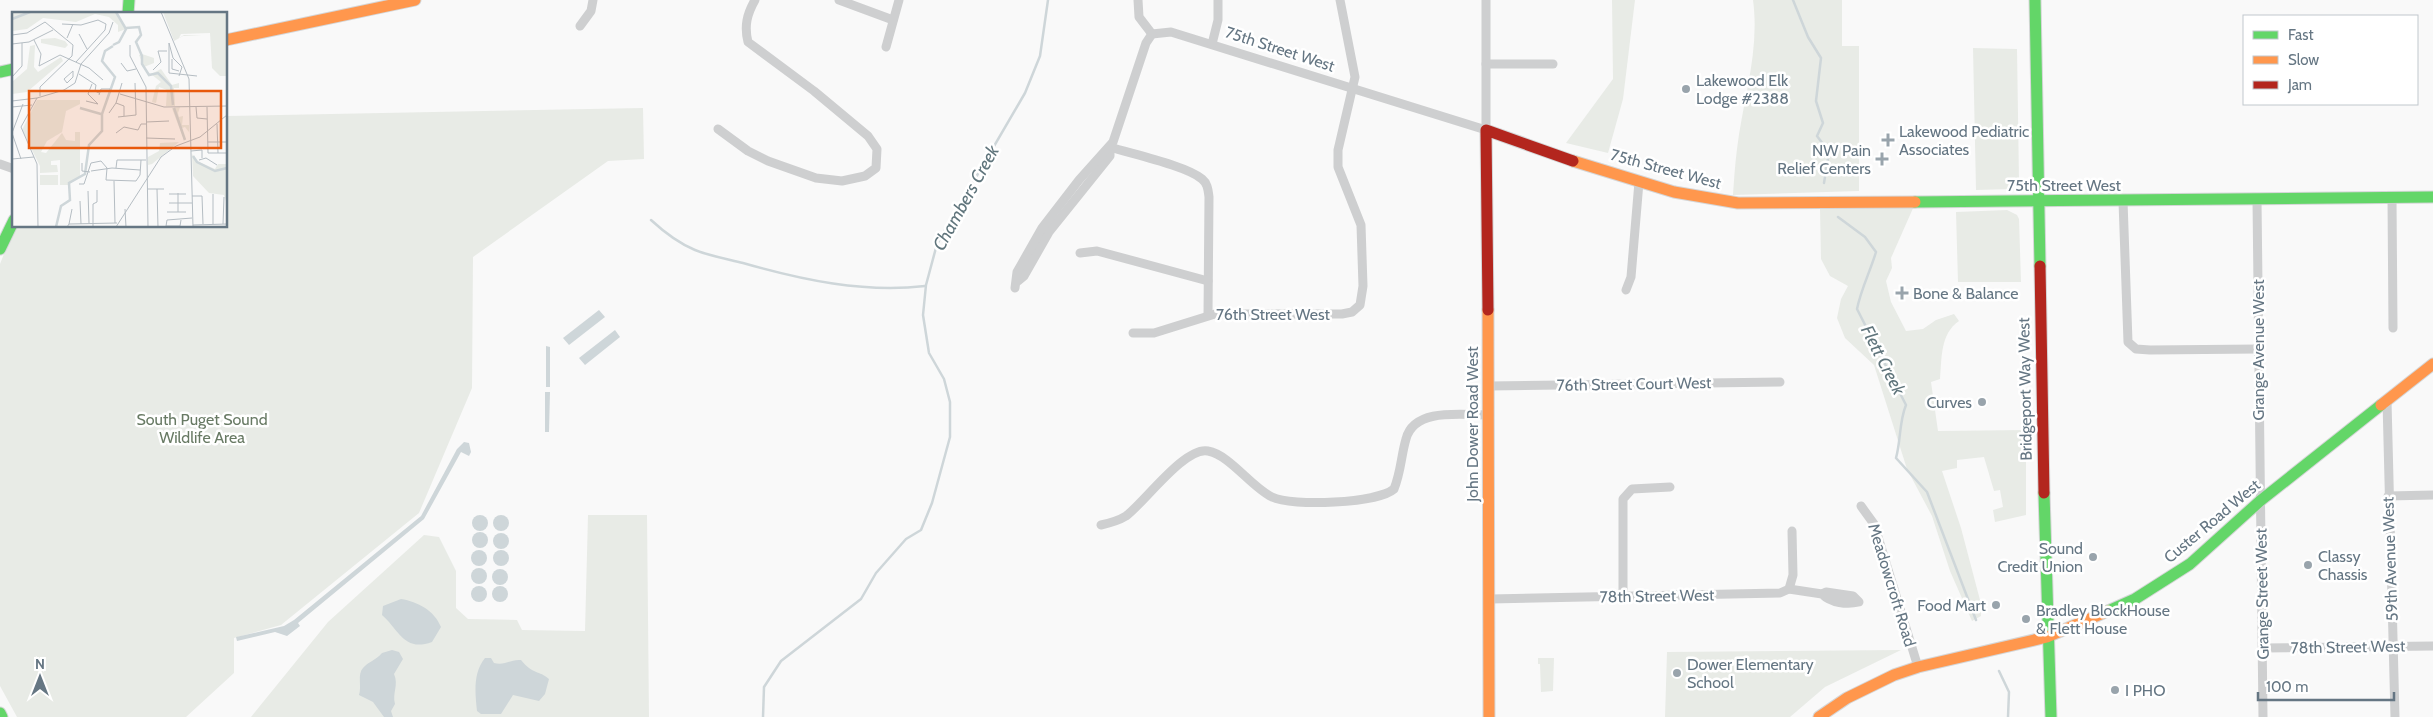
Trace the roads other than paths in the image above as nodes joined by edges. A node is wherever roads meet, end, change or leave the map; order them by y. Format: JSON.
{"nodes":[{"id":1,"x":593,"y":0,"type":"edge"},
{"id":2,"x":755,"y":0,"type":"edge"},
{"id":3,"x":839,"y":0,"type":"edge"},
{"id":4,"x":899,"y":0,"type":"edge"},
{"id":5,"x":1138,"y":0,"type":"edge"},
{"id":6,"x":1218,"y":0,"type":"edge"},
{"id":7,"x":1340,"y":0,"type":"edge"},
{"id":8,"x":1486,"y":0,"type":"edge"},
{"id":9,"x":2035,"y":0,"type":"edge"},
{"id":10,"x":407,"y":1,"type":"edge"},
{"id":11,"x":893,"y":20,"type":"junction"},
{"id":12,"x":580,"y":26,"type":"dead end"},
{"id":13,"x":1152,"y":34,"type":"junction"},
{"id":14,"x":228,"y":40,"type":"edge"},
{"id":15,"x":1212,"y":44,"type":"junction"},
{"id":16,"x":886,"y":47,"type":"dead end"},
{"id":17,"x":1486,"y":64,"type":"junction"},
{"id":18,"x":1553,"y":64,"type":"dead end"},
{"id":19,"x":1353,"y":89,"type":"junction"},
{"id":20,"x":718,"y":129,"type":"dead end"},
{"id":21,"x":1486,"y":130,"type":"junction"},
{"id":22,"x":1110,"y":147,"type":"junction"},
{"id":23,"x":0,"y":164,"type":"edge"},
{"id":24,"x":12,"y":168,"type":"edge"},
{"id":25,"x":1639,"y":182,"type":"junction"},
{"id":26,"x":2433,"y":197,"type":"edge"},
{"id":27,"x":2392,"y":198,"type":"junction"},
{"id":28,"x":2038,"y":200,"type":"junction"},
{"id":29,"x":2257,"y":200,"type":"junction"},
{"id":30,"x":2122,"y":202,"type":"junction"},
{"id":31,"x":12,"y":224,"type":"edge"},
{"id":32,"x":0,"y":249,"type":"edge"},
{"id":33,"x":1080,"y":253,"type":"dead end"},
{"id":34,"x":1208,"y":281,"type":"junction"},
{"id":35,"x":1016,"y":284,"type":"dead end"},
{"id":36,"x":1626,"y":290,"type":"dead end"},
{"id":37,"x":1208,"y":315,"type":"junction"},
{"id":38,"x":2393,"y":328,"type":"dead end"},
{"id":39,"x":1133,"y":333,"type":"dead end"},
{"id":40,"x":2258,"y":349,"type":"junction"},
{"id":41,"x":2433,"y":364,"type":"edge"},
{"id":42,"x":1780,"y":382,"type":"dead end"},
{"id":43,"x":1489,"y":386,"type":"junction"},
{"id":44,"x":2387,"y":401,"type":"junction"},
{"id":45,"x":1489,"y":415,"type":"junction"},
{"id":46,"x":1670,"y":487,"type":"dead end"},
{"id":47,"x":2433,"y":495,"type":"edge"},
{"id":48,"x":2388,"y":496,"type":"junction"},
{"id":49,"x":2260,"y":500,"type":"junction"},
{"id":50,"x":1861,"y":506,"type":"dead end"},
{"id":51,"x":1101,"y":525,"type":"dead end"},
{"id":52,"x":1792,"y":531,"type":"dead end"},
{"id":53,"x":1789,"y":589,"type":"junction"},
{"id":54,"x":1822,"y":594,"type":"dead end"},
{"id":55,"x":1622,"y":597,"type":"junction"},
{"id":56,"x":1490,"y":600,"type":"junction"},
{"id":57,"x":2047,"y":637,"type":"junction"},
{"id":58,"x":2393,"y":646,"type":"junction"},
{"id":59,"x":2433,"y":646,"type":"edge"},
{"id":60,"x":2263,"y":648,"type":"junction"},
{"id":61,"x":1918,"y":667,"type":"junction"},
{"id":62,"x":0,"y":713,"type":"edge"},
{"id":63,"x":2,"y":717,"type":"edge"},
{"id":64,"x":1489,"y":717,"type":"edge"},
{"id":65,"x":1819,"y":717,"type":"edge"},
{"id":66,"x":2051,"y":717,"type":"edge"},
{"id":67,"x":2263,"y":717,"type":"edge"},
{"id":68,"x":2395,"y":717,"type":"edge"}],
"edges":[{"from":1,"to":12,"type":"street"},
{"from":2,"to":20,"type":"street"},
{"from":3,"to":11,"type":"street"},
{"from":4,"to":11,"type":"street"},
{"from":5,"to":13,"type":"street"},
{"from":6,"to":15,"type":"street"},
{"from":7,"to":19,"type":"street"},
{"from":8,"to":17,"type":"street"},
{"from":9,"to":28,"type":"street","name":"Bridgeport Way West"},
{"from":10,"to":14,"type":"street"},
{"from":11,"to":16,"type":"street"},
{"from":13,"to":15,"type":"street","name":"75th Street West"},
{"from":13,"to":22,"type":"street"},
{"from":15,"to":19,"type":"street","name":"75th Street West"},
{"from":17,"to":18,"type":"street"},
{"from":17,"to":21,"type":"street"},
{"from":19,"to":21,"type":"street","name":"75th Street West"},
{"from":19,"to":37,"type":"street","name":"76th Street West"},
{"from":21,"to":25,"type":"street","name":"75th Street West"},
{"from":21,"to":43,"type":"street","name":"John Dower Road West"},
{"from":22,"to":34,"type":"street"},
{"from":22,"to":35,"type":"street"},
{"from":23,"to":24,"type":"street"},
{"from":25,"to":28,"type":"street","name":"75th Street West"},
{"from":25,"to":36,"type":"street"},
{"from":26,"to":27,"type":"street","name":"75th Street West"},
{"from":27,"to":29,"type":"street","name":"75th Street West"},
{"from":27,"to":38,"type":"street"},
{"from":28,"to":30,"type":"street","name":"75th Street West"},
{"from":28,"to":57,"type":"street","name":"Bridgeport Way West"},
{"from":29,"to":30,"type":"street","name":"75th Street West"},
{"from":29,"to":40,"type":"street","name":"Grange Avenue West"},
{"from":30,"to":40,"type":"street"},
{"from":31,"to":32,"type":"street"},
{"from":33,"to":34,"type":"street"},
{"from":34,"to":37,"type":"street"},
{"from":37,"to":39,"type":"street","name":"76th Street West"},
{"from":40,"to":49,"type":"street","name":"Grange Avenue West"},
{"from":41,"to":44,"type":"street","name":"Custer Road West"},
{"from":42,"to":43,"type":"street","name":"76th Street Court West"},
{"from":43,"to":45,"type":"street","name":"John Dower Road West"},
{"from":44,"to":48,"type":"street","name":"59th Avenue West"},
{"from":44,"to":49,"type":"street","name":"Custer Road West"},
{"from":45,"to":51,"type":"street"},
{"from":45,"to":56,"type":"street","name":"John Dower Road West"},
{"from":46,"to":55,"type":"street"},
{"from":47,"to":48,"type":"street"},
{"from":48,"to":58,"type":"street","name":"59th Avenue West"},
{"from":49,"to":57,"type":"street","name":"Custer Road West"},
{"from":49,"to":60,"type":"street","name":"Grange Street West"},
{"from":50,"to":61,"type":"street","name":"Meadowcroft Road"},
{"from":52,"to":53,"type":"street"},
{"from":53,"to":54,"type":"street","name":"78th Street West"},
{"from":53,"to":55,"type":"street","name":"78th Street West"},
{"from":55,"to":56,"type":"street","name":"78th Street West"},
{"from":56,"to":64,"type":"street","name":"John Dower Road West"},
{"from":57,"to":61,"type":"street","name":"Custer Road West"},
{"from":57,"to":66,"type":"street","name":"Bridgeport Way West"},
{"from":58,"to":59,"type":"street","name":"78th Street West"},
{"from":58,"to":60,"type":"street","name":"78th Street West"},
{"from":58,"to":68,"type":"street","name":"59th Avenue West"},
{"from":60,"to":67,"type":"street","name":"Grange Street West"},
{"from":61,"to":65,"type":"street","name":"Custer Road West"},
{"from":62,"to":63,"type":"street"}]}
